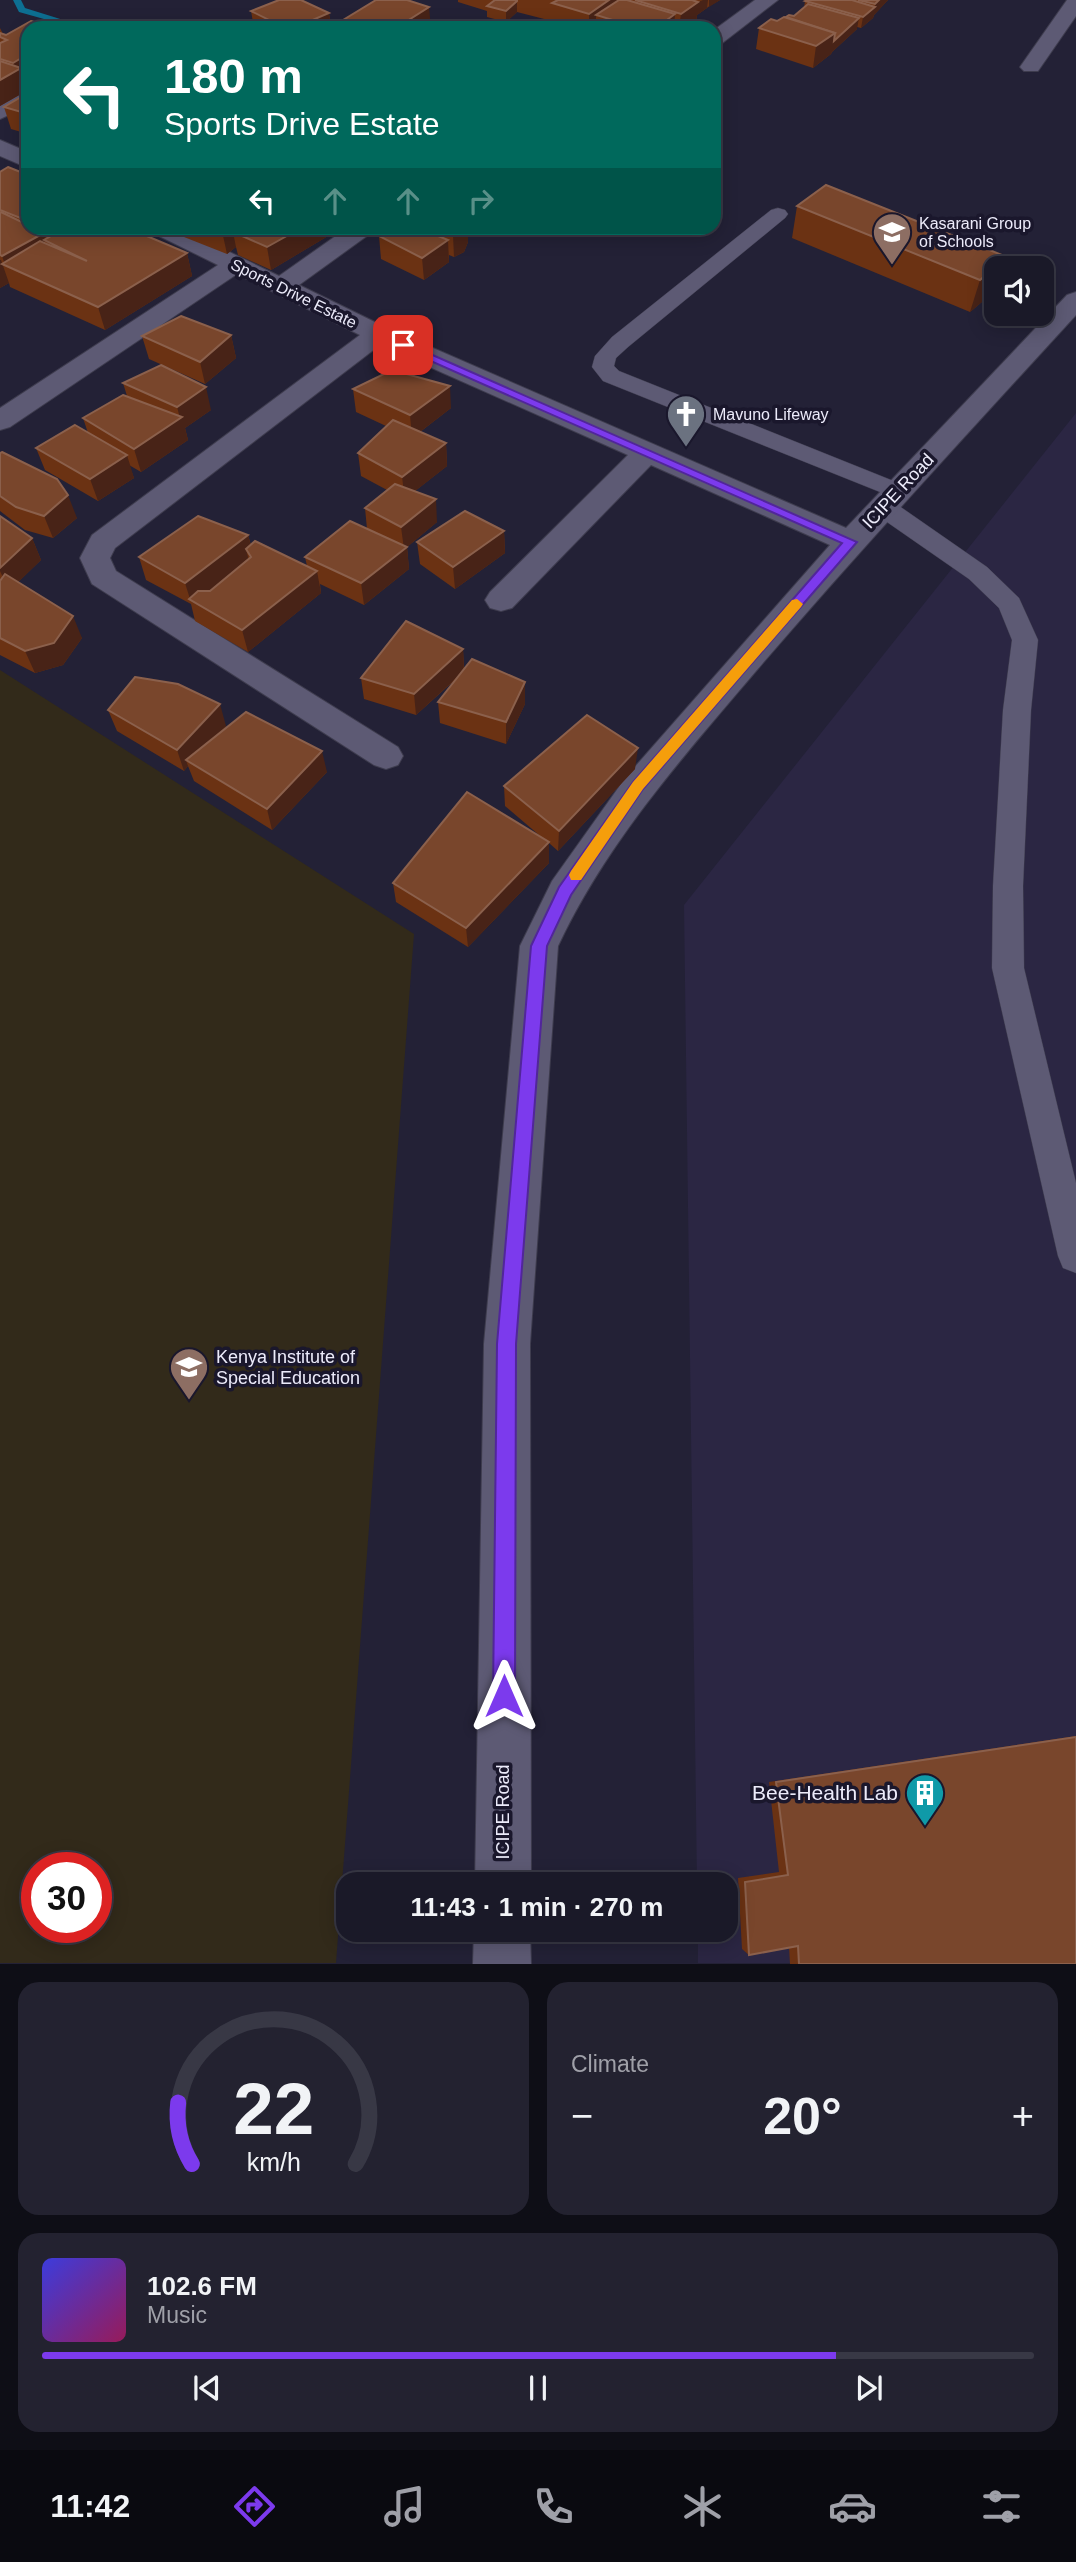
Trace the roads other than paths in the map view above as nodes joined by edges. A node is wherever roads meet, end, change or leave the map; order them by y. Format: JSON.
{"nodes":[{"id":1,"x":768,"y":0,"type":"edge"},
{"id":2,"x":1076,"y":1,"type":"edge"},
{"id":3,"x":721,"y":35,"type":"edge"},
{"id":4,"x":1031,"y":67,"type":"dead end"},
{"id":5,"x":21,"y":102,"type":"edge"},
{"id":6,"x":0,"y":112,"type":"edge"},
{"id":7,"x":0,"y":147,"type":"edge"},
{"id":8,"x":21,"y":158,"type":"edge"},
{"id":9,"x":21,"y":162,"type":"edge"},
{"id":10,"x":0,"y":173,"type":"edge"},
{"id":11,"x":778,"y":214,"type":"dead end"},
{"id":12,"x":176,"y":235,"type":"edge"},
{"id":13,"x":352,"y":235,"type":"edge"},
{"id":14,"x":236,"y":264,"type":"junction"},
{"id":15,"x":281,"y":286,"type":"junction"},
{"id":16,"x":1076,"y":300,"type":"edge"},
{"id":17,"x":378,"y":334,"type":"junction"},
{"id":18,"x":0,"y":421,"type":"edge"},
{"id":19,"x":647,"y":453,"type":"junction"},
{"id":20,"x":891,"y":499,"type":"junction"},
{"id":21,"x":850,"y":542,"type":"junction"},
{"id":22,"x":501,"y":600,"type":"dead end"},
{"id":23,"x":386,"y":756,"type":"dead end"},
{"id":24,"x":1076,"y":1256,"type":"edge"},
{"id":25,"x":503,"y":1872,"type":"edge"},
{"id":26,"x":502,"y":1942,"type":"edge"},
{"id":27,"x":502,"y":1964,"type":"edge"}],
"edges":[{"from":1,"to":3,"type":"street"},
{"from":2,"to":4,"type":"street"},
{"from":5,"to":6,"type":"street"},
{"from":7,"to":8,"type":"street"},
{"from":9,"to":10,"type":"street"},
{"from":11,"to":20,"type":"lane"},
{"from":12,"to":14,"type":"street","name":"Sports Drive Estate"},
{"from":13,"to":15,"type":"street"},
{"from":14,"to":15,"type":"street","name":"Sports Drive Estate"},
{"from":14,"to":18,"type":"street"},
{"from":15,"to":17,"type":"street","name":"Sports Drive Estate"},
{"from":16,"to":20,"type":"street","name":"ICIPE Road"},
{"from":17,"to":19,"type":"street","name":"Sports Drive Estate"},
{"from":17,"to":23,"type":"street"},
{"from":19,"to":21,"type":"street","name":"Sports Drive Estate"},
{"from":19,"to":22,"type":"street"},
{"from":20,"to":21,"type":"street","name":"ICIPE Road"},
{"from":20,"to":24,"type":"lane"},
{"from":21,"to":25,"type":"street","name":"ICIPE Road"},
{"from":26,"to":27,"type":"street"}]}
